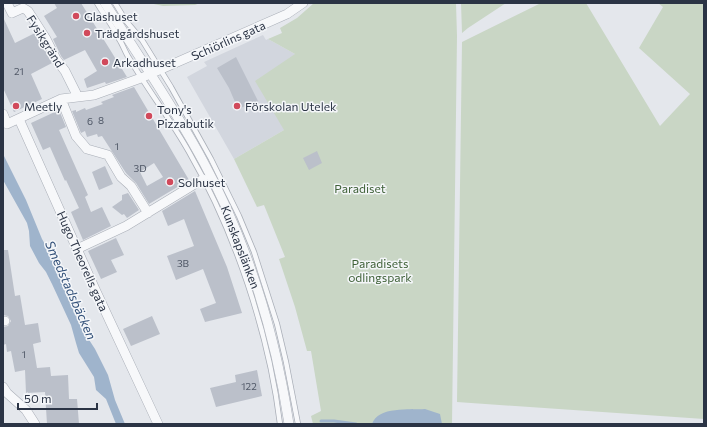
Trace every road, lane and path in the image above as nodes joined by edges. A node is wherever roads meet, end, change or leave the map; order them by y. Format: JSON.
{"nodes":[{"id":1,"x":7,"y":3,"type":"edge"},
{"id":2,"x":97,"y":3,"type":"edge"},
{"id":3,"x":105,"y":3,"type":"edge"},
{"id":4,"x":115,"y":3,"type":"edge"},
{"id":5,"x":303,"y":3,"type":"edge"},
{"id":6,"x":161,"y":70,"type":"junction"},
{"id":7,"x":146,"y":76,"type":"junction"},
{"id":8,"x":78,"y":97,"type":"junction"},
{"id":9,"x":61,"y":99,"type":"junction"},
{"id":10,"x":3,"y":114,"type":"edge"},
{"id":11,"x":19,"y":119,"type":"junction"},
{"id":12,"x":203,"y":179,"type":"junction"},
{"id":13,"x":148,"y":213,"type":"junction"},
{"id":14,"x":77,"y":249,"type":"junction"},
{"id":15,"x":3,"y":387,"type":"edge"},
{"id":16,"x":35,"y":424,"type":"edge"},
{"id":17,"x":158,"y":424,"type":"edge"},
{"id":18,"x":280,"y":424,"type":"edge"},
{"id":19,"x":289,"y":424,"type":"edge"},
{"id":20,"x":298,"y":424,"type":"edge"}],
"edges":[{"from":1,"to":8,"type":"street","name":"Fysikgränd"},
{"from":2,"to":7,"type":"lane"},
{"from":3,"to":7,"type":"street","name":"Kunskapslänken"},
{"from":4,"to":6,"type":"lane"},
{"from":5,"to":6,"type":"street","name":"Schiörlins gata"},
{"from":6,"to":7,"type":"street","name":"Schiörlins gata"},
{"from":6,"to":20,"type":"lane"},
{"from":7,"to":8,"type":"street","name":"Schiörlins gata"},
{"from":7,"to":12,"type":"lane"},
{"from":7,"to":19,"type":"street","name":"Kunskapslänken"},
{"from":8,"to":9,"type":"street","name":"Schiörlins gata"},
{"from":9,"to":11,"type":"street","name":"Schiörlins gata"},
{"from":9,"to":13,"type":"street"},
{"from":10,"to":11,"type":"street"},
{"from":11,"to":14,"type":"street","name":"Hugo Theorells gata"},
{"from":12,"to":13,"type":"street"},
{"from":12,"to":18,"type":"lane"},
{"from":13,"to":14,"type":"street"},
{"from":14,"to":17,"type":"street","name":"Hugo Theorells gata"},
{"from":15,"to":16,"type":"street"}]}
